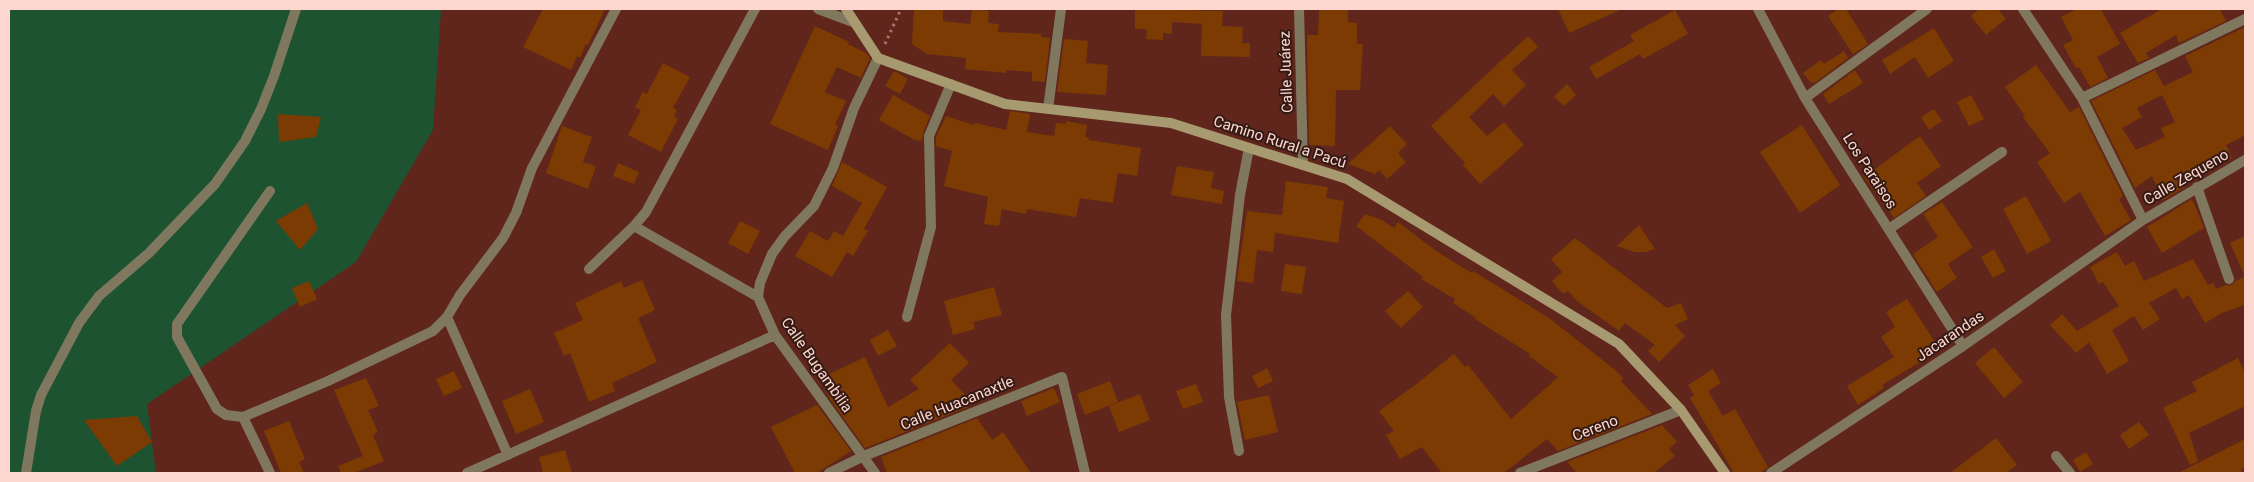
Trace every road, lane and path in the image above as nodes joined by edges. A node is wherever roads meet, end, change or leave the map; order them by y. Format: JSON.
{"nodes":[{"id":1,"x":296,"y":9,"type":"edge"},
{"id":2,"x":616,"y":9,"type":"edge"},
{"id":3,"x":755,"y":9,"type":"edge"},
{"id":4,"x":818,"y":9,"type":"edge"},
{"id":5,"x":846,"y":9,"type":"edge"},
{"id":6,"x":902,"y":9,"type":"edge"},
{"id":7,"x":1061,"y":9,"type":"edge"},
{"id":8,"x":1299,"y":9,"type":"edge"},
{"id":9,"x":1758,"y":9,"type":"edge"},
{"id":10,"x":1927,"y":9,"type":"edge"},
{"id":11,"x":2023,"y":9,"type":"edge"},
{"id":12,"x":2245,"y":19,"type":"edge"},
{"id":13,"x":853,"y":22,"type":"junction"},
{"id":14,"x":878,"y":58,"type":"junction"},
{"id":15,"x":951,"y":84,"type":"junction"},
{"id":16,"x":1805,"y":98,"type":"junction"},
{"id":17,"x":2082,"y":98,"type":"junction"},
{"id":18,"x":1048,"y":109,"type":"junction"},
{"id":19,"x":1249,"y":148,"type":"junction"},
{"id":20,"x":2002,"y":152,"type":"dead end"},
{"id":21,"x":2245,"y":160,"type":"edge"},
{"id":22,"x":1303,"y":165,"type":"junction"},
{"id":23,"x":2197,"y":187,"type":"junction"},
{"id":24,"x":270,"y":192,"type":"dead end"},
{"id":25,"x":2143,"y":220,"type":"junction"},
{"id":26,"x":634,"y":226,"type":"junction"},
{"id":27,"x":1889,"y":229,"type":"junction"},
{"id":28,"x":589,"y":269,"type":"dead end"},
{"id":29,"x":2229,"y":279,"type":"dead end"},
{"id":30,"x":758,"y":297,"type":"junction"},
{"id":31,"x":447,"y":317,"type":"junction"},
{"id":32,"x":907,"y":317,"type":"dead end"},
{"id":33,"x":775,"y":335,"type":"junction"},
{"id":34,"x":1963,"y":346,"type":"junction"},
{"id":35,"x":1681,"y":410,"type":"junction"},
{"id":36,"x":243,"y":417,"type":"junction"},
{"id":37,"x":1239,"y":451,"type":"dead end"},
{"id":38,"x":508,"y":455,"type":"junction"},
{"id":39,"x":864,"y":456,"type":"junction"},
{"id":40,"x":2056,"y":456,"type":"dead end"},
{"id":41,"x":26,"y":473,"type":"edge"},
{"id":42,"x":270,"y":473,"type":"edge"},
{"id":43,"x":467,"y":473,"type":"edge"},
{"id":44,"x":829,"y":473,"type":"edge"},
{"id":45,"x":875,"y":473,"type":"edge"},
{"id":46,"x":1085,"y":473,"type":"edge"},
{"id":47,"x":1520,"y":473,"type":"edge"},
{"id":48,"x":1725,"y":473,"type":"edge"},
{"id":49,"x":1771,"y":473,"type":"edge"},
{"id":50,"x":2070,"y":473,"type":"edge"}],
"edges":[{"from":1,"to":41,"type":"street"},
{"from":2,"to":31,"type":"street"},
{"from":3,"to":26,"type":"street"},
{"from":4,"to":13,"type":"street"},
{"from":5,"to":13,"type":"street"},
{"from":6,"to":14,"type":"path"},
{"from":7,"to":18,"type":"street"},
{"from":8,"to":22,"type":"street","name":"Calle Juárez"},
{"from":9,"to":16,"type":"street","name":"Los Paraisos"},
{"from":10,"to":16,"type":"street"},
{"from":11,"to":17,"type":"street"},
{"from":12,"to":17,"type":"street"},
{"from":13,"to":14,"type":"street"},
{"from":14,"to":15,"type":"street","name":"Camino Rural a Pacú"},
{"from":14,"to":30,"type":"street"},
{"from":15,"to":18,"type":"street","name":"Camino Rural a Pacú"},
{"from":15,"to":32,"type":"street"},
{"from":16,"to":27,"type":"street","name":"Los Paraisos"},
{"from":17,"to":25,"type":"street"},
{"from":18,"to":19,"type":"street","name":"Camino Rural a Pacú"},
{"from":19,"to":22,"type":"street","name":"Camino Rural a Pacú"},
{"from":19,"to":37,"type":"street"},
{"from":20,"to":27,"type":"street"},
{"from":21,"to":23,"type":"street","name":"Calle Zequeno"},
{"from":22,"to":35,"type":"street","name":"Camino Rural a Pacú"},
{"from":23,"to":25,"type":"street","name":"Calle Zequeno"},
{"from":23,"to":29,"type":"street"},
{"from":24,"to":36,"type":"street"},
{"from":25,"to":34,"type":"street","name":"Jacarandas"},
{"from":26,"to":28,"type":"street"},
{"from":26,"to":30,"type":"street"},
{"from":27,"to":34,"type":"street","name":"Los Paraisos"},
{"from":30,"to":33,"type":"street","name":"Calle Bugambilia"},
{"from":31,"to":36,"type":"street"},
{"from":31,"to":38,"type":"street"},
{"from":33,"to":38,"type":"street"},
{"from":33,"to":39,"type":"street","name":"Calle Bugambilia"},
{"from":34,"to":49,"type":"street","name":"Jacarandas"},
{"from":35,"to":47,"type":"street","name":"Cereno"},
{"from":35,"to":48,"type":"street","name":"Camino Rural a Pacú"},
{"from":36,"to":42,"type":"street"},
{"from":38,"to":43,"type":"street"},
{"from":39,"to":44,"type":"street","name":"Calle Huacanaxtle"},
{"from":39,"to":45,"type":"street","name":"Calle Bugambilia"},
{"from":39,"to":46,"type":"street","name":"Calle Huacanaxtle"},
{"from":40,"to":50,"type":"street"}]}
